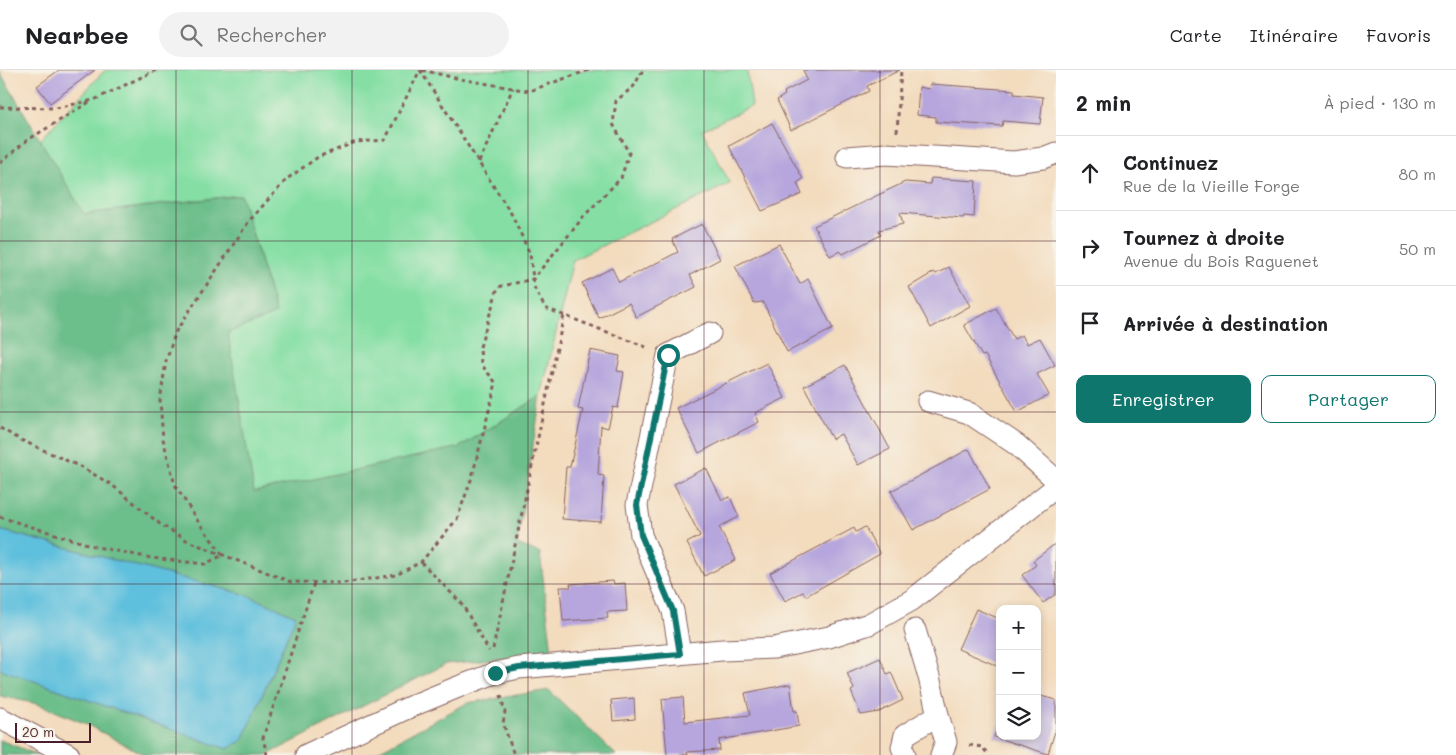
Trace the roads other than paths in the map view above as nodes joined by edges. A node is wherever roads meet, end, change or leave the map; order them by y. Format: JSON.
{"nodes":[{"id":1,"x":1056,"y":153,"type":"edge"},
{"id":2,"x":847,"y":157,"type":"dead end"},
{"id":3,"x":710,"y":333,"type":"dead end"},
{"id":4,"x":928,"y":401,"type":"dead end"},
{"id":5,"x":1056,"y":480,"type":"edge"},
{"id":6,"x":1056,"y":487,"type":"edge"},
{"id":7,"x":915,"y":630,"type":"dead end"},
{"id":8,"x":680,"y":654,"type":"junction"},
{"id":9,"x":938,"y":715,"type":"junction"},
{"id":10,"x":0,"y":718,"type":"edge"},
{"id":11,"x":68,"y":755,"type":"edge"},
{"id":12,"x":306,"y":755,"type":"edge"},
{"id":13,"x":905,"y":755,"type":"edge"},
{"id":14,"x":942,"y":755,"type":"edge"}],
"edges":[{"from":1,"to":2,"type":"street"},
{"from":3,"to":8,"type":"street"},
{"from":4,"to":5,"type":"street"},
{"from":6,"to":8,"type":"street"},
{"from":7,"to":9,"type":"street"},
{"from":8,"to":12,"type":"street"},
{"from":9,"to":13,"type":"street"},
{"from":9,"to":14,"type":"street"},
{"from":10,"to":11,"type":"street"}]}
